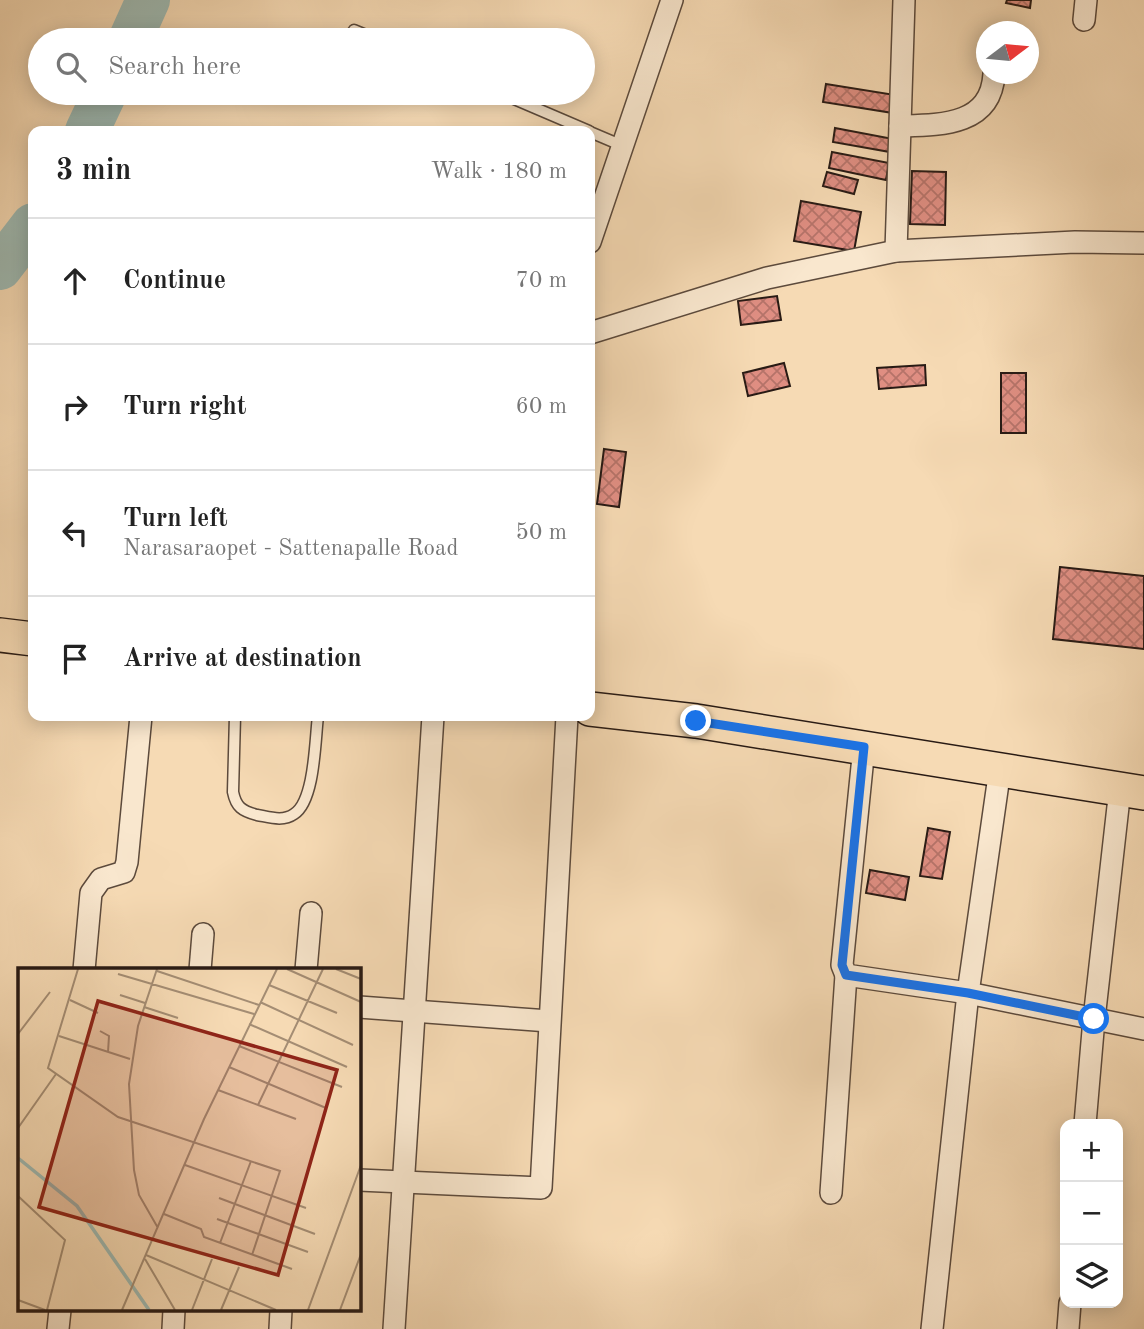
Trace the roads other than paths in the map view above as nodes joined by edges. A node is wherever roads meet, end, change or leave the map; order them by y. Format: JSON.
{"nodes":[{"id":1,"x":672,"y":0,"type":"edge"},
{"id":2,"x":904,"y":0,"type":"edge"},
{"id":3,"x":993,"y":84,"type":"edge"},
{"id":4,"x":527,"y":105,"type":"edge"},
{"id":5,"x":575,"y":126,"type":"edge"},
{"id":6,"x":900,"y":126,"type":"junction"},
{"id":7,"x":595,"y":134,"type":"edge"},
{"id":8,"x":623,"y":146,"type":"junction"},
{"id":9,"x":595,"y":227,"type":"edge"},
{"id":10,"x":1144,"y":243,"type":"edge"},
{"id":11,"x":895,"y":251,"type":"junction"},
{"id":12,"x":595,"y":331,"type":"edge"},
{"id":13,"x":0,"y":635,"type":"edge"},
{"id":14,"x":28,"y":638,"type":"edge"},
{"id":15,"x":595,"y":710,"type":"edge"},
{"id":16,"x":141,"y":721,"type":"edge"},
{"id":17,"x":235,"y":721,"type":"edge"},
{"id":18,"x":317,"y":721,"type":"edge"},
{"id":19,"x":433,"y":721,"type":"edge"},
{"id":20,"x":567,"y":721,"type":"edge"},
{"id":21,"x":864,"y":747,"type":"junction"},
{"id":22,"x":1000,"y":769,"type":"junction"},
{"id":23,"x":1132,"y":791,"type":"edge"},
{"id":24,"x":311,"y":913,"type":"dead end"},
{"id":25,"x":203,"y":934,"type":"dead end"},
{"id":26,"x":84,"y":968,"type":"edge"},
{"id":27,"x":200,"y":968,"type":"edge"},
{"id":28,"x":306,"y":968,"type":"edge"},
{"id":29,"x":846,"y":975,"type":"junction"},
{"id":30,"x":968,"y":993,"type":"junction"},
{"id":31,"x":360,"y":1007,"type":"edge"},
{"id":32,"x":414,"y":1011,"type":"junction"},
{"id":33,"x":1094,"y":1019,"type":"junction"},
{"id":34,"x":549,"y":1021,"type":"junction"},
{"id":35,"x":1144,"y":1029,"type":"edge"},
{"id":36,"x":1085,"y":1119,"type":"edge"},
{"id":37,"x":360,"y":1180,"type":"edge"},
{"id":38,"x":404,"y":1182,"type":"junction"},
{"id":39,"x":831,"y":1193,"type":"dead end"},
{"id":40,"x":1070,"y":1308,"type":"edge"},
{"id":41,"x":394,"y":1329,"type":"edge"},
{"id":42,"x":933,"y":1329,"type":"edge"},
{"id":43,"x":1068,"y":1329,"type":"edge"}],
"edges":[{"from":1,"to":8,"type":"street"},
{"from":2,"to":6,"type":"street"},
{"from":3,"to":6,"type":"street"},
{"from":4,"to":5,"type":"lane"},
{"from":6,"to":11,"type":"street"},
{"from":7,"to":8,"type":"lane"},
{"from":8,"to":9,"type":"street"},
{"from":10,"to":11,"type":"street"},
{"from":11,"to":12,"type":"street"},
{"from":13,"to":14,"type":"main road"},
{"from":15,"to":21,"type":"main road"},
{"from":16,"to":26,"type":"street"},
{"from":17,"to":18,"type":"lane"},
{"from":19,"to":32,"type":"street"},
{"from":20,"to":34,"type":"street"},
{"from":21,"to":22,"type":"main road"},
{"from":21,"to":29,"type":"street"},
{"from":22,"to":23,"type":"main road"},
{"from":22,"to":30,"type":"street"},
{"from":23,"to":33,"type":"street"},
{"from":24,"to":28,"type":"street"},
{"from":25,"to":27,"type":"street"},
{"from":29,"to":30,"type":"street"},
{"from":29,"to":39,"type":"street"},
{"from":30,"to":33,"type":"street"},
{"from":30,"to":42,"type":"street"},
{"from":31,"to":32,"type":"street"},
{"from":32,"to":34,"type":"street"},
{"from":32,"to":38,"type":"street"},
{"from":33,"to":35,"type":"street"},
{"from":33,"to":36,"type":"street"},
{"from":34,"to":38,"type":"street"},
{"from":37,"to":38,"type":"street"},
{"from":38,"to":41,"type":"street"},
{"from":40,"to":43,"type":"street"}]}
